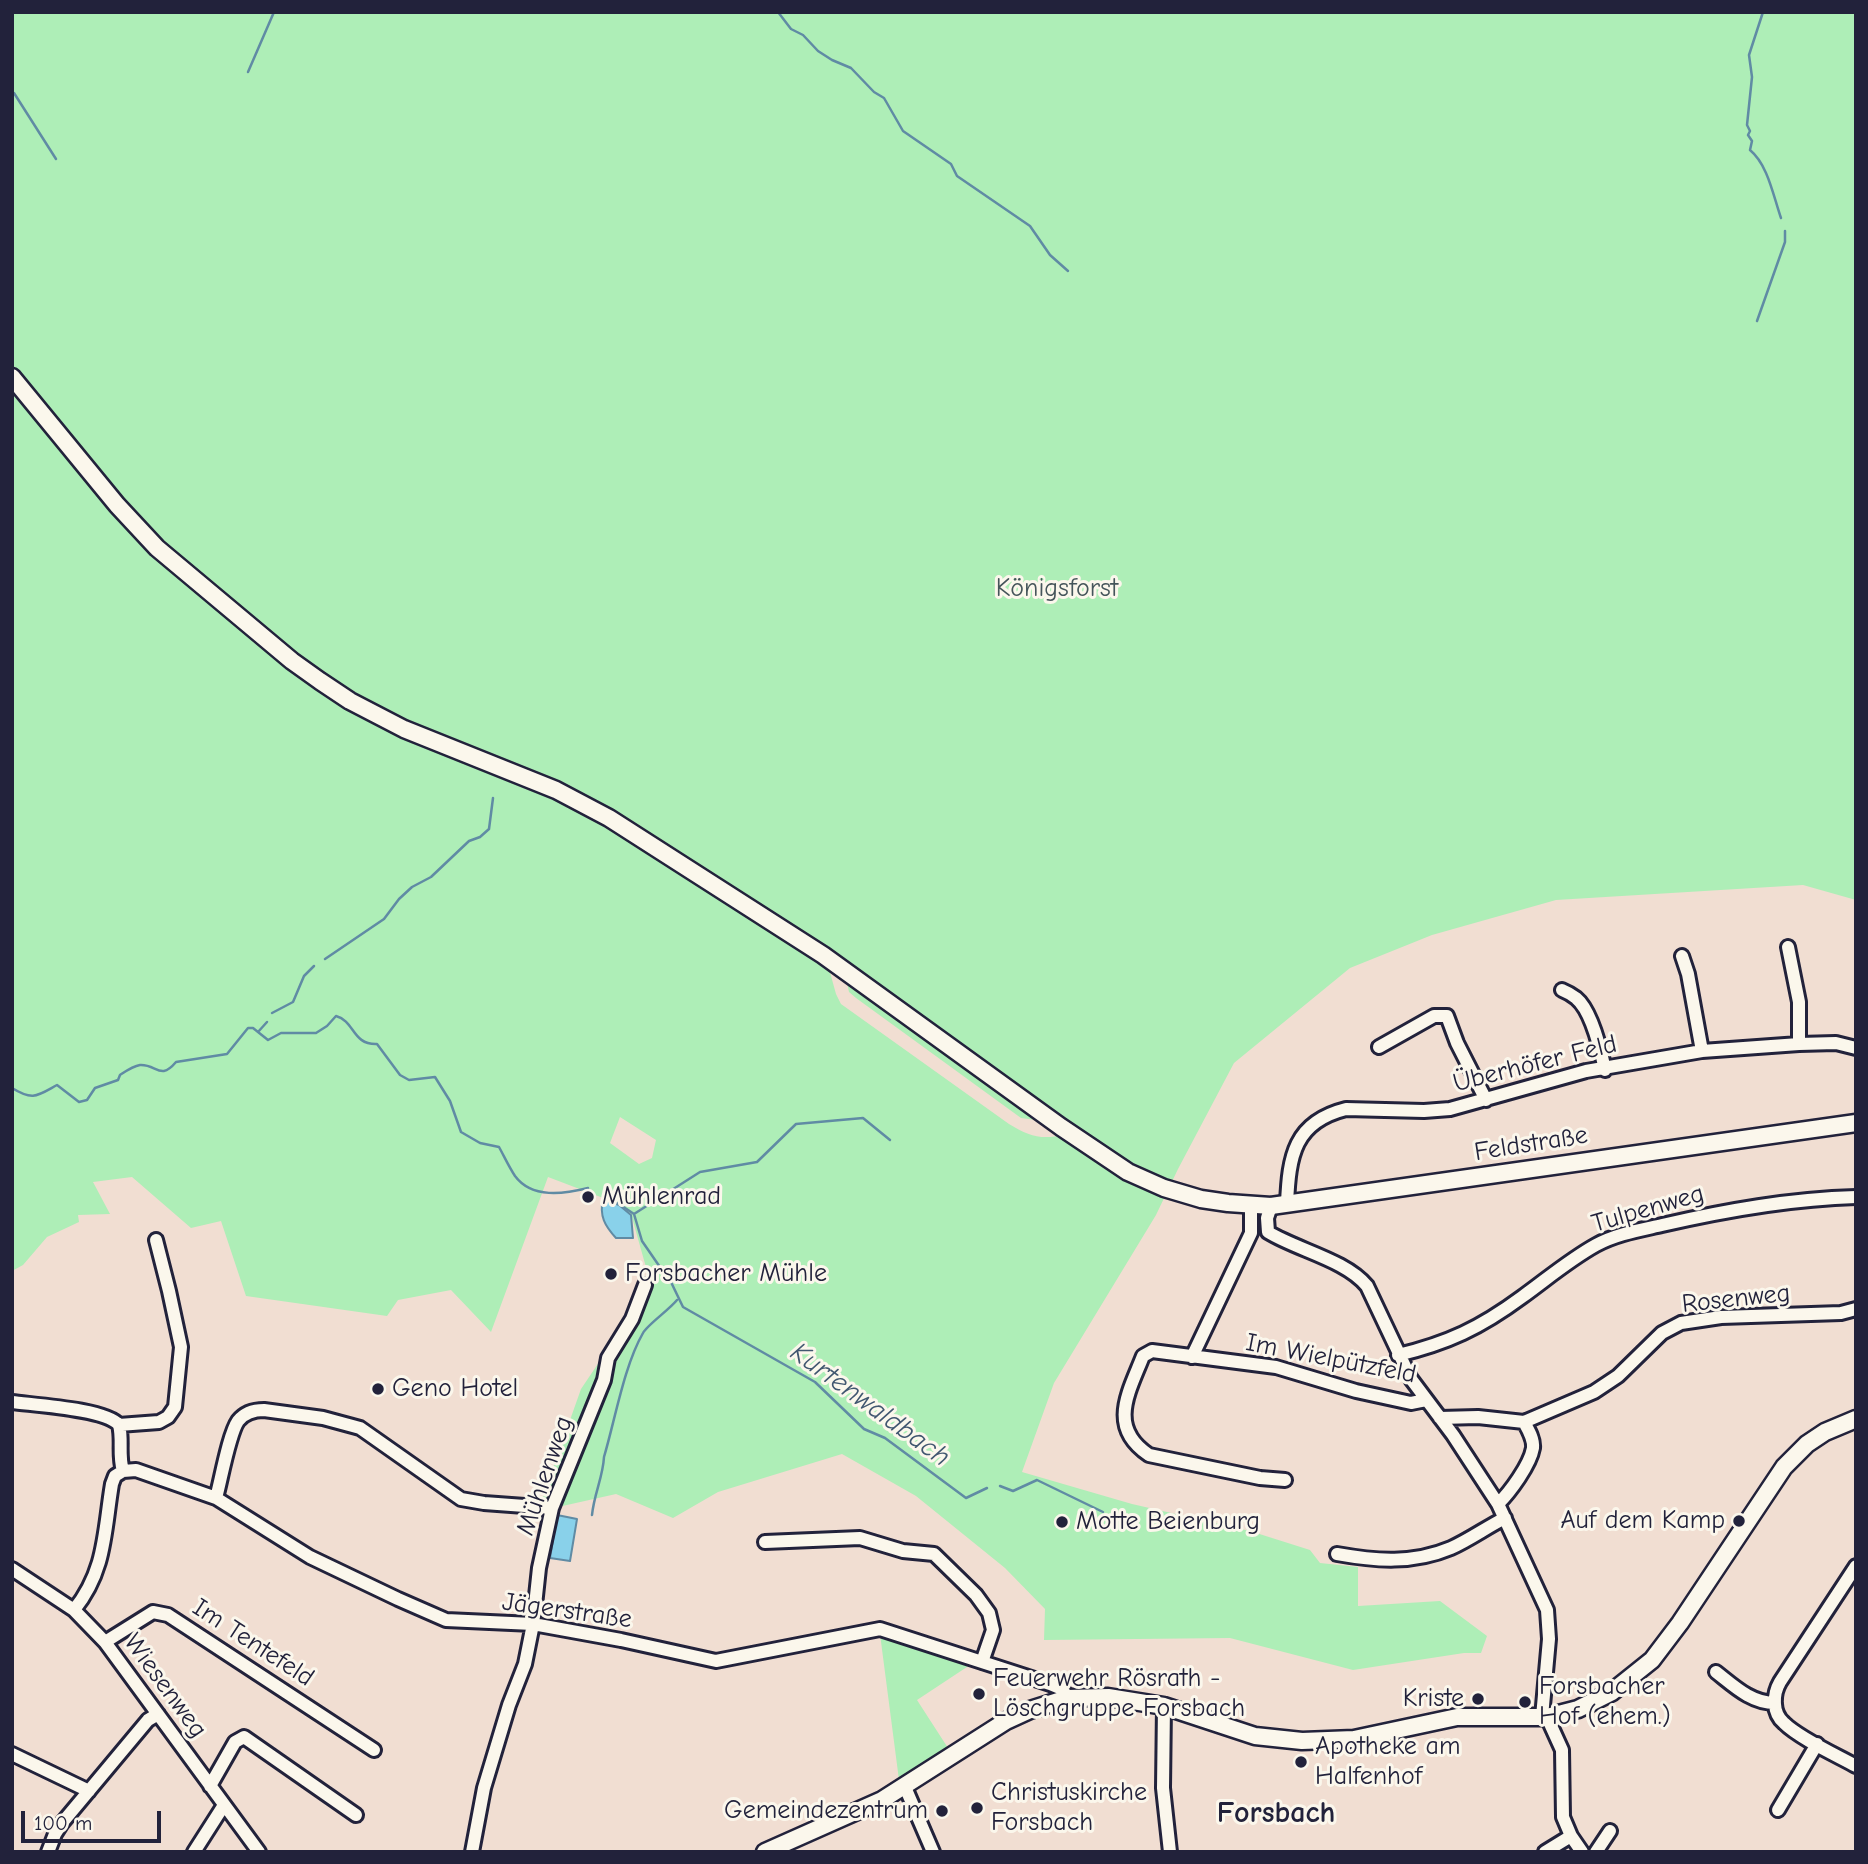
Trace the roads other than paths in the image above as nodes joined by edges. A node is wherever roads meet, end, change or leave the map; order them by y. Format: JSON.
{"nodes":[{"id":1,"x":12,"y":377,"type":"edge"},
{"id":2,"x":1788,"y":947,"type":"dead end"},
{"id":3,"x":1682,"y":956,"type":"dead end"},
{"id":4,"x":1562,"y":990,"type":"dead end"},
{"id":5,"x":1799,"y":1044,"type":"junction"},
{"id":6,"x":1379,"y":1046,"type":"dead end"},
{"id":7,"x":1856,"y":1048,"type":"edge"},
{"id":8,"x":1702,"y":1051,"type":"junction"},
{"id":9,"x":1605,"y":1070,"type":"junction"},
{"id":10,"x":1486,"y":1100,"type":"junction"},
{"id":11,"x":1856,"y":1123,"type":"edge"},
{"id":12,"x":1856,"y":1197,"type":"edge"},
{"id":13,"x":1251,"y":1205,"type":"junction"},
{"id":14,"x":1279,"y":1205,"type":"junction"},
{"id":15,"x":1268,"y":1232,"type":"junction"},
{"id":16,"x":1251,"y":1233,"type":"junction"},
{"id":17,"x":156,"y":1240,"type":"dead end"},
{"id":18,"x":645,"y":1286,"type":"dead end"},
{"id":19,"x":1856,"y":1309,"type":"edge"},
{"id":20,"x":1398,"y":1355,"type":"junction"},
{"id":21,"x":1192,"y":1357,"type":"junction"},
{"id":22,"x":1426,"y":1400,"type":"junction"},
{"id":23,"x":12,"y":1402,"type":"edge"},
{"id":24,"x":1440,"y":1418,"type":"junction"},
{"id":25,"x":1856,"y":1419,"type":"edge"},
{"id":26,"x":1524,"y":1422,"type":"junction"},
{"id":27,"x":119,"y":1425,"type":"junction"},
{"id":28,"x":123,"y":1471,"type":"junction"},
{"id":29,"x":1285,"y":1480,"type":"dead end"},
{"id":30,"x":216,"y":1498,"type":"junction"},
{"id":31,"x":1498,"y":1504,"type":"junction"},
{"id":32,"x":552,"y":1508,"type":"junction"},
{"id":33,"x":1504,"y":1518,"type":"junction"},
{"id":34,"x":765,"y":1542,"type":"dead end"},
{"id":35,"x":1337,"y":1554,"type":"dead end"},
{"id":36,"x":1856,"y":1566,"type":"edge"},
{"id":37,"x":12,"y":1569,"type":"edge"},
{"id":38,"x":74,"y":1610,"type":"junction"},
{"id":39,"x":533,"y":1624,"type":"junction"},
{"id":40,"x":105,"y":1642,"type":"junction"},
{"id":41,"x":982,"y":1662,"type":"junction"},
{"id":42,"x":1716,"y":1672,"type":"dead end"},
{"id":43,"x":1068,"y":1698,"type":"junction"},
{"id":44,"x":1775,"y":1703,"type":"junction"},
{"id":45,"x":1164,"y":1706,"type":"junction"},
{"id":46,"x":158,"y":1714,"type":"junction"},
{"id":47,"x":1545,"y":1717,"type":"junction"},
{"id":48,"x":1817,"y":1744,"type":"junction"},
{"id":49,"x":374,"y":1750,"type":"dead end"},
{"id":50,"x":12,"y":1754,"type":"edge"},
{"id":51,"x":1856,"y":1766,"type":"edge"},
{"id":52,"x":1577,"y":1770,"type":"dead end"},
{"id":53,"x":1563,"y":1772,"type":"junction"},
{"id":54,"x":210,"y":1786,"type":"junction"},
{"id":55,"x":905,"y":1787,"type":"junction"},
{"id":56,"x":89,"y":1791,"type":"junction"},
{"id":57,"x":224,"y":1805,"type":"junction"},
{"id":58,"x":1778,"y":1810,"type":"dead end"},
{"id":59,"x":356,"y":1815,"type":"dead end"},
{"id":60,"x":1609,"y":1831,"type":"dead end"},
{"id":61,"x":1571,"y":1836,"type":"junction"},
{"id":62,"x":48,"y":1852,"type":"edge"},
{"id":63,"x":194,"y":1852,"type":"edge"},
{"id":64,"x":258,"y":1852,"type":"edge"},
{"id":65,"x":472,"y":1852,"type":"edge"},
{"id":66,"x":765,"y":1852,"type":"edge"},
{"id":67,"x":933,"y":1852,"type":"edge"},
{"id":68,"x":1170,"y":1852,"type":"edge"},
{"id":69,"x":1545,"y":1852,"type":"edge"},
{"id":70,"x":1582,"y":1852,"type":"edge"},
{"id":71,"x":1595,"y":1852,"type":"edge"}],
"edges":[{"from":1,"to":13,"type":"main road","name":"Feldstraße"},
{"from":2,"to":5,"type":"street"},
{"from":3,"to":8,"type":"street"},
{"from":4,"to":9,"type":"street"},
{"from":5,"to":7,"type":"street","name":"Überhöfer Feld"},
{"from":5,"to":8,"type":"street","name":"Überhöfer Feld"},
{"from":6,"to":10,"type":"street"},
{"from":8,"to":9,"type":"street","name":"Überhöfer Feld"},
{"from":9,"to":10,"type":"street","name":"Überhöfer Feld"},
{"from":10,"to":14,"type":"street","name":"Überhöfer Feld"},
{"from":11,"to":14,"type":"main road","name":"Feldstraße"},
{"from":12,"to":20,"type":"street","name":"Tulpenweg"},
{"from":13,"to":14,"type":"main road","name":"Feldstraße"},
{"from":13,"to":16,"type":"street"},
{"from":14,"to":15,"type":"street","name":"Überhöfer Feld"},
{"from":15,"to":16,"type":"street"},
{"from":15,"to":20,"type":"street"},
{"from":16,"to":21,"type":"street"},
{"from":17,"to":27,"type":"street"},
{"from":18,"to":32,"type":"street","name":"Mühlenweg"},
{"from":19,"to":26,"type":"street","name":"Rosenweg"},
{"from":20,"to":22,"type":"street"},
{"from":21,"to":22,"type":"street","name":"Im Wielpützfeld"},
{"from":21,"to":29,"type":"street","name":"Im Wielpützfeld"},
{"from":22,"to":24,"type":"street"},
{"from":23,"to":27,"type":"street"},
{"from":24,"to":26,"type":"street","name":"Rosenweg"},
{"from":24,"to":31,"type":"street"},
{"from":25,"to":47,"type":"main road"},
{"from":26,"to":31,"type":"street"},
{"from":27,"to":28,"type":"street"},
{"from":28,"to":30,"type":"street","name":"Jägerstraße"},
{"from":28,"to":38,"type":"street"},
{"from":30,"to":32,"type":"street"},
{"from":30,"to":39,"type":"street","name":"Jägerstraße"},
{"from":31,"to":33,"type":"street"},
{"from":32,"to":39,"type":"street","name":"Mühlenweg"},
{"from":33,"to":35,"type":"street"},
{"from":33,"to":47,"type":"street"},
{"from":34,"to":41,"type":"street"},
{"from":36,"to":44,"type":"street"},
{"from":37,"to":38,"type":"street","name":"Wiesenweg"},
{"from":38,"to":40,"type":"street","name":"Wiesenweg"},
{"from":39,"to":41,"type":"street","name":"Jägerstraße"},
{"from":39,"to":65,"type":"street","name":"Mühlenweg"},
{"from":40,"to":46,"type":"street","name":"Wiesenweg"},
{"from":40,"to":49,"type":"street","name":"Im Tentefeld"},
{"from":41,"to":43,"type":"street","name":"Jägerstraße"},
{"from":42,"to":44,"type":"street"},
{"from":43,"to":45,"type":"main road"},
{"from":43,"to":55,"type":"main road"},
{"from":44,"to":48,"type":"street"},
{"from":45,"to":47,"type":"main road"},
{"from":45,"to":68,"type":"street"},
{"from":46,"to":54,"type":"street","name":"Wiesenweg"},
{"from":46,"to":56,"type":"street"},
{"from":47,"to":53,"type":"street"},
{"from":48,"to":51,"type":"street"},
{"from":48,"to":58,"type":"street"},
{"from":50,"to":56,"type":"street"},
{"from":52,"to":53,"type":"street"},
{"from":53,"to":61,"type":"street"},
{"from":54,"to":57,"type":"street","name":"Wiesenweg"},
{"from":54,"to":59,"type":"street"},
{"from":55,"to":66,"type":"main road"},
{"from":55,"to":67,"type":"street"},
{"from":56,"to":62,"type":"street"},
{"from":57,"to":63,"type":"street"},
{"from":57,"to":64,"type":"street","name":"Wiesenweg"},
{"from":60,"to":71,"type":"street"},
{"from":61,"to":69,"type":"street"},
{"from":61,"to":70,"type":"street"}]}
